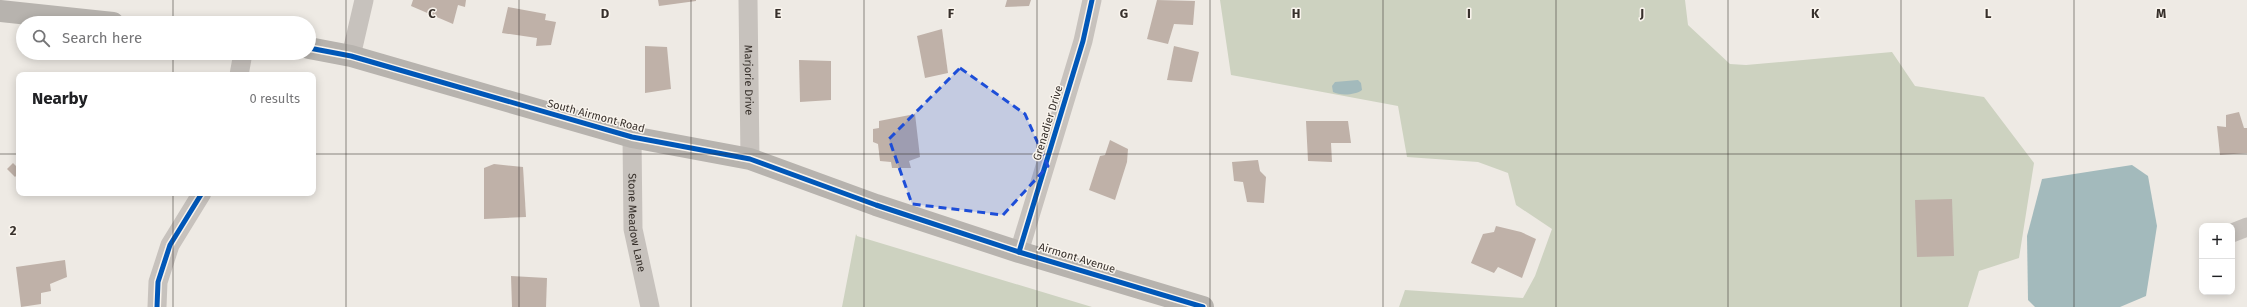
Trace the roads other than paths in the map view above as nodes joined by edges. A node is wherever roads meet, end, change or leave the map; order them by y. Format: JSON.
{"nodes":[{"id":1,"x":364,"y":0,"type":"edge"},
{"id":2,"x":748,"y":0,"type":"edge"},
{"id":3,"x":1092,"y":0,"type":"edge"},
{"id":4,"x":0,"y":12,"type":"edge"},
{"id":5,"x":41,"y":16,"type":"edge"},
{"id":6,"x":316,"y":49,"type":"edge"},
{"id":7,"x":351,"y":56,"type":"junction"},
{"id":8,"x":242,"y":60,"type":"edge"},
{"id":9,"x":240,"y":72,"type":"edge"},
{"id":10,"x":632,"y":137,"type":"junction"},
{"id":11,"x":750,"y":159,"type":"junction"},
{"id":12,"x":200,"y":196,"type":"edge"},
{"id":13,"x":876,"y":205,"type":"joint"},
{"id":14,"x":2247,"y":227,"type":"edge"},
{"id":15,"x":2235,"y":232,"type":"edge"},
{"id":16,"x":1019,"y":252,"type":"junction"},
{"id":17,"x":157,"y":307,"type":"edge"},
{"id":18,"x":650,"y":307,"type":"edge"},
{"id":19,"x":1203,"y":307,"type":"edge"}],
"edges":[{"from":1,"to":7,"type":"street"},
{"from":2,"to":11,"type":"street","name":"Marjorie Drive"},
{"from":3,"to":16,"type":"street","name":"Grenadier Drive"},
{"from":4,"to":5,"type":"street"},
{"from":6,"to":7,"type":"street","name":"South Airmont Road"},
{"from":7,"to":10,"type":"street","name":"South Airmont Road"},
{"from":8,"to":9,"type":"street"},
{"from":10,"to":11,"type":"street","name":"South Airmont Road"},
{"from":10,"to":18,"type":"street","name":"Stone Meadow Lane"},
{"from":11,"to":13,"type":"street","name":"South Airmont Road"},
{"from":12,"to":17,"type":"street"},
{"from":13,"to":16,"type":"street","name":"Airmont Avenue"},
{"from":14,"to":15,"type":"street"},
{"from":16,"to":19,"type":"street","name":"Airmont Avenue"}]}
